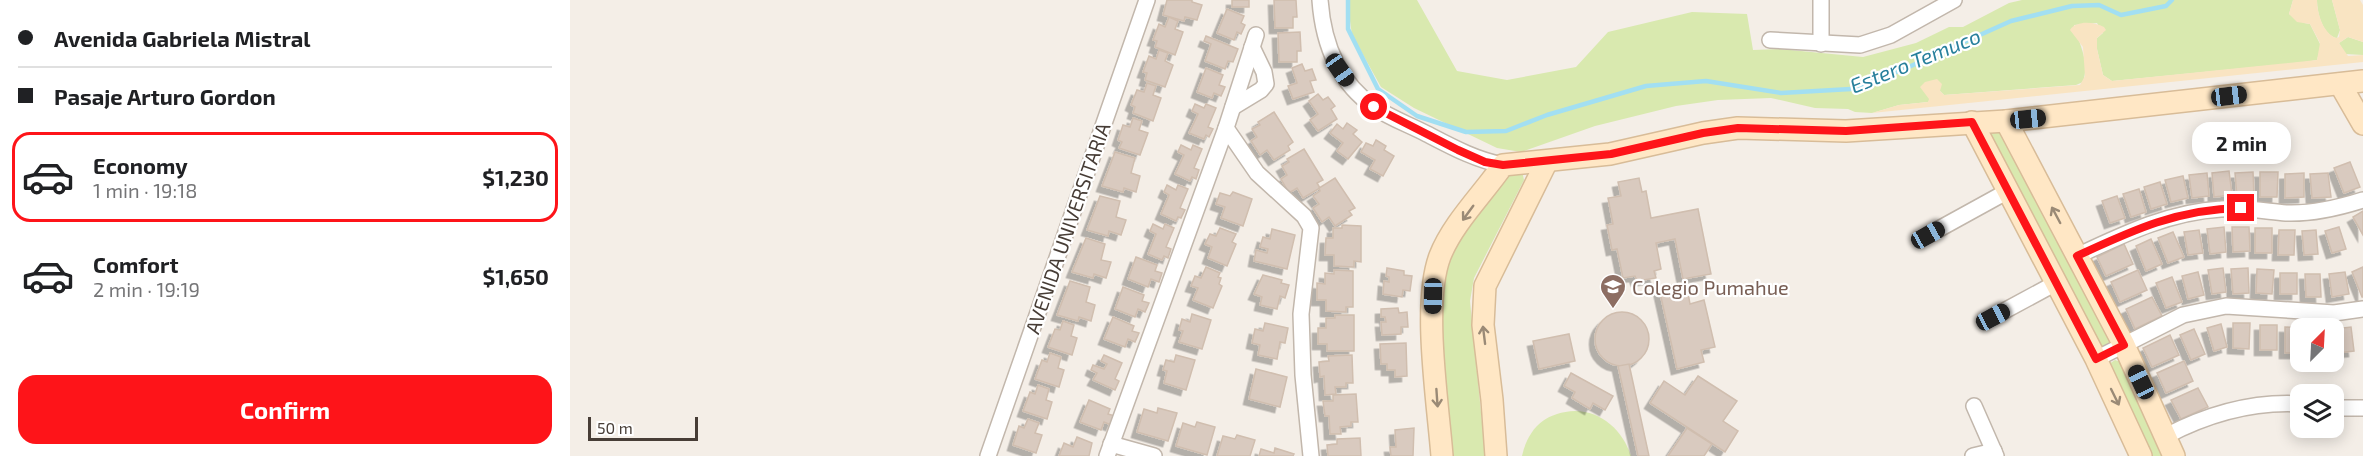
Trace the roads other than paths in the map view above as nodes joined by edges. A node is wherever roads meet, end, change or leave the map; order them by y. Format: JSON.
{"nodes":[{"id":1,"x":1147,"y":0,"type":"edge"},
{"id":2,"x":1320,"y":0,"type":"edge"},
{"id":3,"x":1821,"y":0,"type":"edge"},
{"id":4,"x":1954,"y":0,"type":"edge"},
{"id":5,"x":1770,"y":40,"type":"dead end"},
{"id":6,"x":1821,"y":44,"type":"junction"},
{"id":7,"x":2363,"y":81,"type":"edge"},
{"id":8,"x":2340,"y":84,"type":"junction"},
{"id":9,"x":1233,"y":107,"type":"junction"},
{"id":10,"x":2006,"y":121,"type":"junction"},
{"id":11,"x":1972,"y":122,"type":"junction"},
{"id":12,"x":2363,"y":124,"type":"edge"},
{"id":13,"x":1226,"y":128,"type":"junction"},
{"id":14,"x":1547,"y":161,"type":"junction"},
{"id":15,"x":1503,"y":165,"type":"junction"},
{"id":16,"x":2008,"y":191,"type":"junction"},
{"id":17,"x":2363,"y":200,"type":"edge"},
{"id":18,"x":1928,"y":235,"type":"dead end"},
{"id":19,"x":2077,"y":256,"type":"junction"},
{"id":20,"x":2056,"y":283,"type":"junction"},
{"id":21,"x":2363,"y":309,"type":"edge"},
{"id":22,"x":1993,"y":317,"type":"dead end"},
{"id":23,"x":2124,"y":345,"type":"junction"},
{"id":24,"x":2096,"y":359,"type":"junction"},
{"id":25,"x":2290,"y":405,"type":"edge"},
{"id":26,"x":1974,"y":406,"type":"dead end"},
{"id":27,"x":2344,"y":408,"type":"edge"},
{"id":28,"x":2363,"y":408,"type":"edge"},
{"id":29,"x":2166,"y":436,"type":"junction"},
{"id":30,"x":1109,"y":450,"type":"edge"},
{"id":31,"x":1995,"y":454,"type":"edge"},
{"id":32,"x":988,"y":456,"type":"edge"},
{"id":33,"x":1154,"y":456,"type":"edge"},
{"id":34,"x":1311,"y":456,"type":"edge"},
{"id":35,"x":1442,"y":456,"type":"edge"},
{"id":36,"x":1496,"y":456,"type":"edge"},
{"id":37,"x":1973,"y":456,"type":"edge"},
{"id":38,"x":2141,"y":456,"type":"edge"},
{"id":39,"x":2174,"y":456,"type":"edge"}],
"edges":[{"from":1,"to":32,"type":"street","name":"AVENIDA UNIVERSITARIA"},
{"from":2,"to":15,"type":"street"},
{"from":3,"to":6,"type":"street"},
{"from":4,"to":6,"type":"street"},
{"from":5,"to":6,"type":"street"},
{"from":7,"to":8,"type":"street"},
{"from":8,"to":10,"type":"street"},
{"from":8,"to":12,"type":"street"},
{"from":9,"to":9,"type":"street"},
{"from":9,"to":13,"type":"street"},
{"from":10,"to":11,"type":"street"},
{"from":19,"to":10,"type":"street","one_way":true},
{"from":11,"to":14,"type":"street"},
{"from":11,"to":16,"type":"street"},
{"from":13,"to":30,"type":"street"},
{"from":13,"to":34,"type":"street"},
{"from":14,"to":15,"type":"street"},
{"from":36,"to":14,"type":"street","one_way":true},
{"from":15,"to":35,"type":"street","one_way":true},
{"from":16,"to":18,"type":"street"},
{"from":16,"to":20,"type":"street"},
{"from":17,"to":19,"type":"street"},
{"from":19,"to":23,"type":"street"},
{"from":20,"to":22,"type":"street"},
{"from":20,"to":24,"type":"street"},
{"from":21,"to":23,"type":"street"},
{"from":23,"to":24,"type":"street"},
{"from":23,"to":29,"type":"street"},
{"from":24,"to":38,"type":"street","one_way":true},
{"from":25,"to":29,"type":"street"},
{"from":26,"to":31,"type":"street"},
{"from":27,"to":28,"type":"street"},
{"from":29,"to":39,"type":"street"},
{"from":30,"to":33,"type":"street"},
{"from":31,"to":37,"type":"street"}]}
